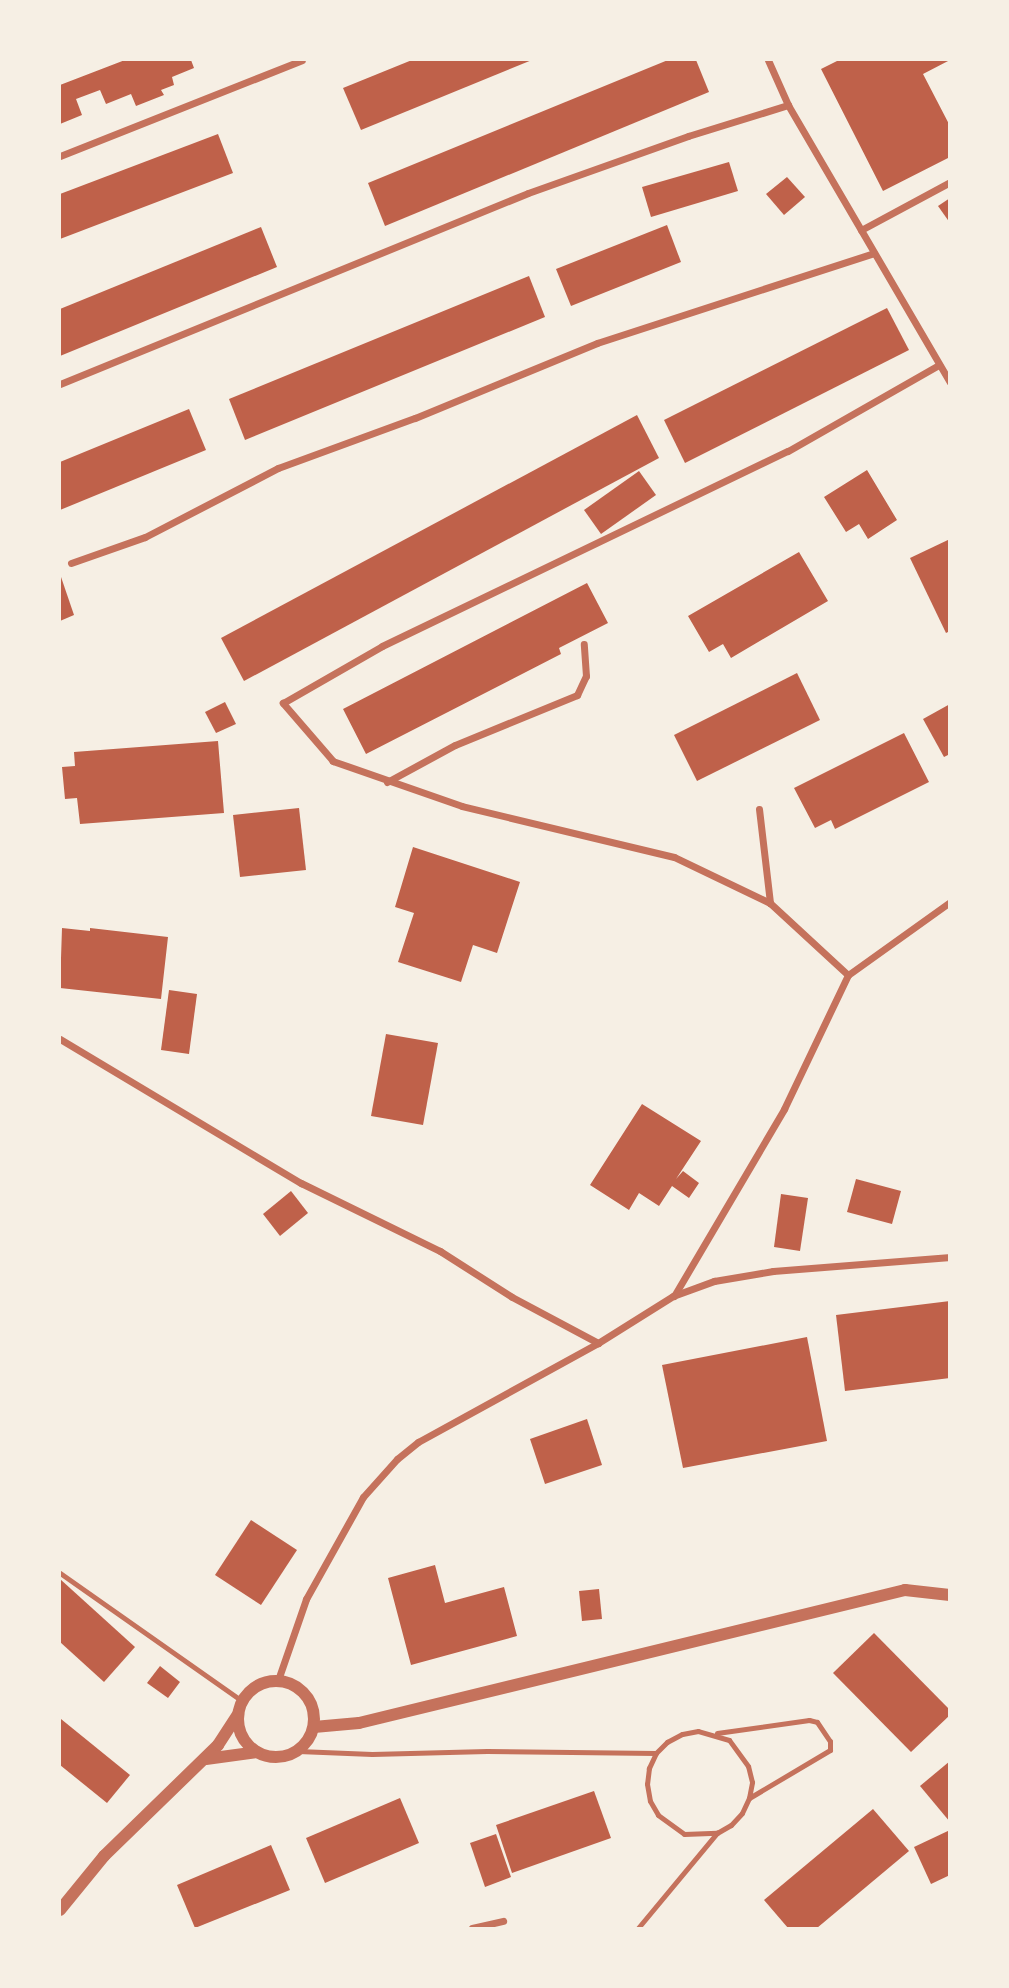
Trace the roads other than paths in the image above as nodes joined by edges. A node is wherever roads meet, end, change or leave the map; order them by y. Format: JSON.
{"nodes":[{"id":1,"x":302,"y":60,"type":"edge"},
{"id":2,"x":768,"y":60,"type":"edge"},
{"id":3,"x":788,"y":105,"type":"junction"},
{"id":4,"x":60,"y":156,"type":"edge"},
{"id":5,"x":950,"y":182,"type":"edge"},
{"id":6,"x":861,"y":230,"type":"junction"},
{"id":7,"x":874,"y":253,"type":"junction"},
{"id":8,"x":939,"y":365,"type":"junction"},
{"id":9,"x":950,"y":382,"type":"edge"},
{"id":10,"x":60,"y":384,"type":"edge"},
{"id":11,"x":71,"y":563,"type":"dead end"},
{"id":12,"x":584,"y":644,"type":"dead end"},
{"id":13,"x":387,"y":782,"type":"junction"},
{"id":14,"x":759,"y":809,"type":"dead end"},
{"id":15,"x":950,"y":902,"type":"edge"},
{"id":16,"x":770,"y":903,"type":"junction"},
{"id":17,"x":848,"y":975,"type":"junction"},
{"id":18,"x":60,"y":1039,"type":"edge"},
{"id":19,"x":950,"y":1257,"type":"edge"},
{"id":20,"x":673,"y":1296,"type":"junction"},
{"id":21,"x":598,"y":1343,"type":"junction"},
{"id":22,"x":60,"y":1573,"type":"edge"},
{"id":23,"x":950,"y":1595,"type":"edge"},
{"id":24,"x":278,"y":1680,"type":"junction"},
{"id":25,"x":242,"y":1701,"type":"junction"},
{"id":26,"x":238,"y":1714,"type":"junction"},
{"id":27,"x":314,"y":1727,"type":"junction"},
{"id":28,"x":714,"y":1733,"type":"junction"},
{"id":29,"x":298,"y":1751,"type":"junction"},
{"id":30,"x":257,"y":1752,"type":"junction"},
{"id":31,"x":656,"y":1754,"type":"junction"},
{"id":32,"x":206,"y":1759,"type":"junction"},
{"id":33,"x":749,"y":1798,"type":"junction"},
{"id":34,"x":717,"y":1833,"type":"junction"},
{"id":35,"x":60,"y":1910,"type":"edge"},
{"id":36,"x":503,"y":1921,"type":"dead end"},
{"id":37,"x":472,"y":1928,"type":"edge"},
{"id":38,"x":638,"y":1928,"type":"edge"}],
"edges":[{"from":1,"to":4,"type":"street"},
{"from":2,"to":3,"type":"street"},
{"from":3,"to":6,"type":"street"},
{"from":3,"to":10,"type":"street"},
{"from":5,"to":6,"type":"street"},
{"from":6,"to":7,"type":"street"},
{"from":7,"to":8,"type":"street"},
{"from":7,"to":11,"type":"street"},
{"from":8,"to":9,"type":"street"},
{"from":8,"to":13,"type":"street"},
{"from":12,"to":13,"type":"street"},
{"from":13,"to":16,"type":"street"},
{"from":14,"to":16,"type":"street"},
{"from":15,"to":17,"type":"street"},
{"from":16,"to":17,"type":"street"},
{"from":17,"to":20,"type":"street"},
{"from":18,"to":21,"type":"street"},
{"from":19,"to":20,"type":"street"},
{"from":20,"to":21,"type":"street"},
{"from":21,"to":24,"type":"street"},
{"from":22,"to":25,"type":"lane"},
{"from":23,"to":27,"type":"street"},
{"from":24,"to":25,"type":"street"},
{"from":24,"to":27,"type":"street"},
{"from":25,"to":26,"type":"street"},
{"from":26,"to":30,"type":"street"},
{"from":26,"to":32,"type":"street"},
{"from":27,"to":29,"type":"street"},
{"from":28,"to":31,"type":"lane"},
{"from":28,"to":33,"type":"lane"},
{"from":28,"to":33,"type":"lane"},
{"from":29,"to":30,"type":"street"},
{"from":29,"to":31,"type":"lane"},
{"from":30,"to":32,"type":"street"},
{"from":31,"to":34,"type":"lane"},
{"from":32,"to":35,"type":"street"},
{"from":33,"to":34,"type":"lane"},
{"from":34,"to":38,"type":"lane"},
{"from":36,"to":37,"type":"street"}]}
